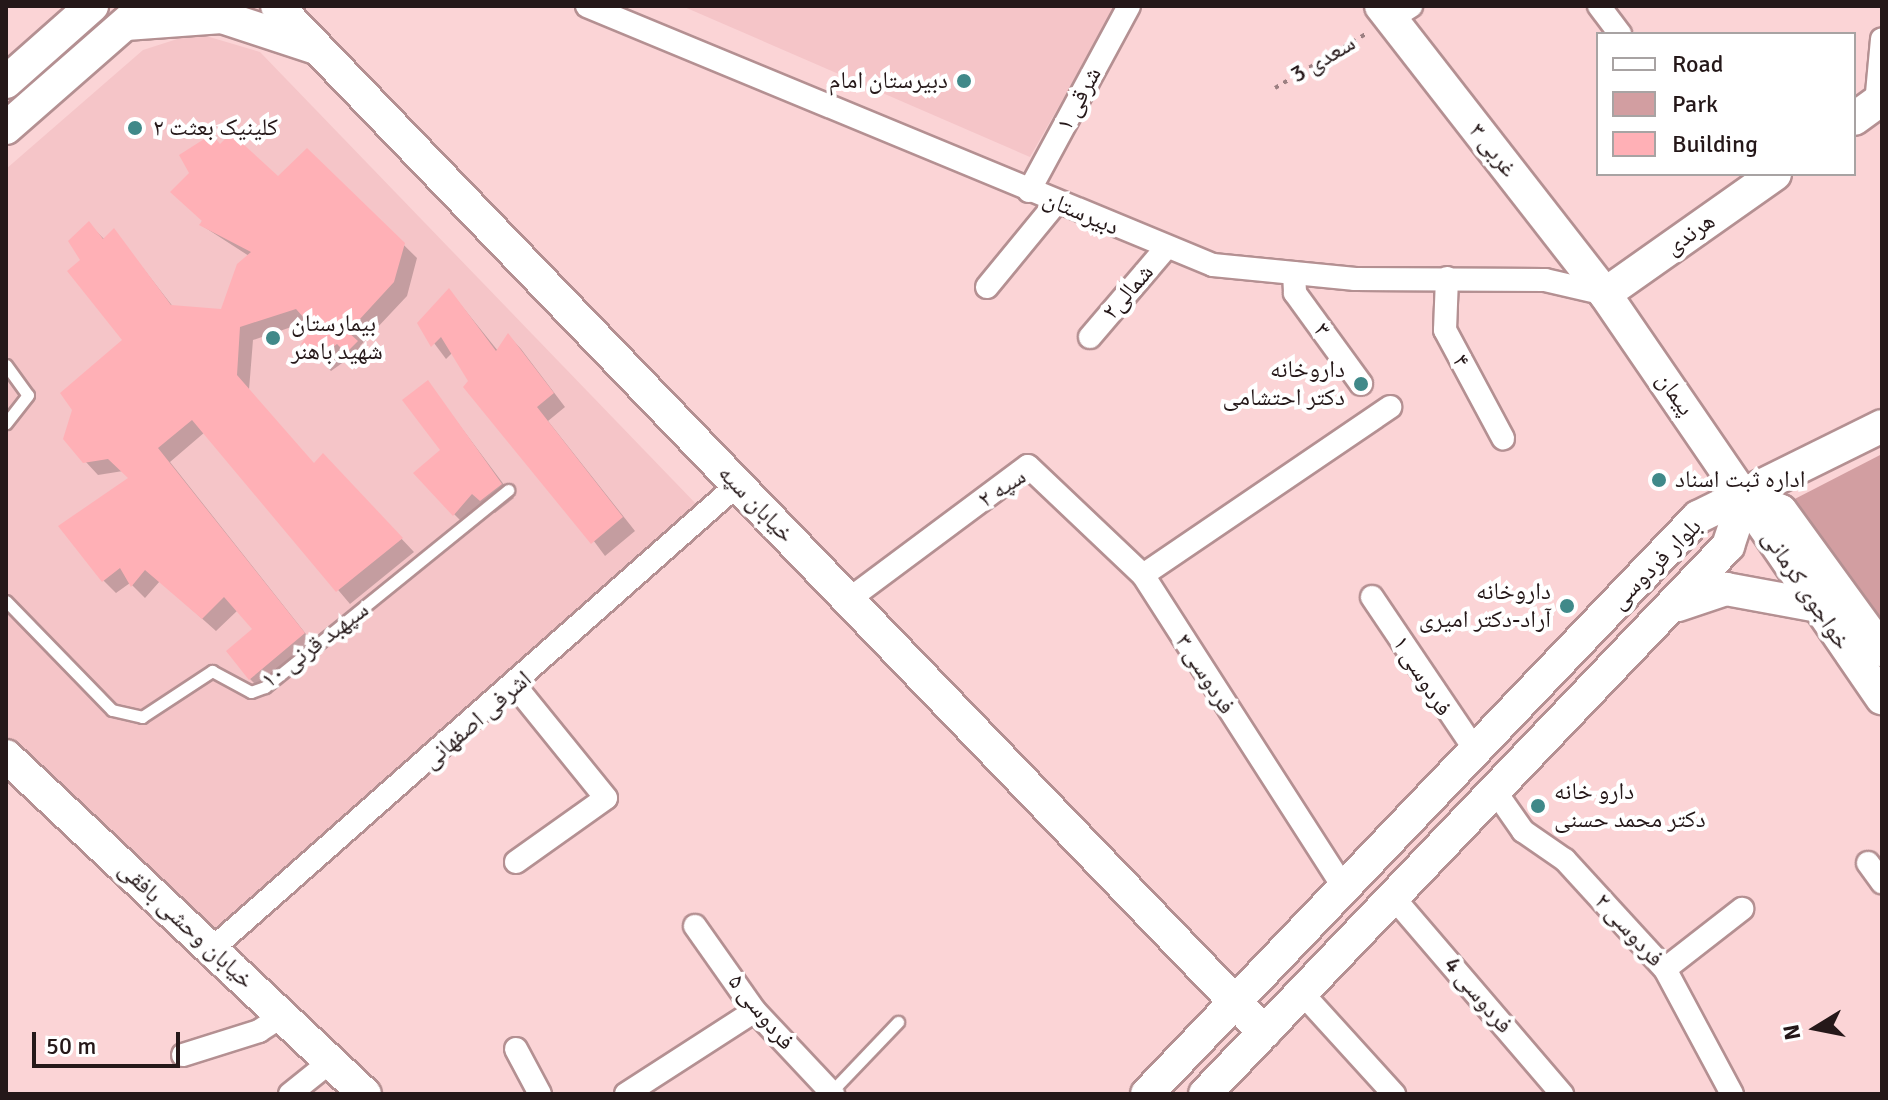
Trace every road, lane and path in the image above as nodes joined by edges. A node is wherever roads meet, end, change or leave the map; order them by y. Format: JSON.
{"nodes":[{"id":1,"x":92,"y":6,"type":"edge"},
{"id":2,"x":277,"y":6,"type":"edge"},
{"id":3,"x":587,"y":6,"type":"edge"},
{"id":4,"x":1129,"y":6,"type":"edge"},
{"id":5,"x":1599,"y":6,"type":"edge"},
{"id":6,"x":1394,"y":10,"type":"edge"},
{"id":7,"x":136,"y":15,"type":"edge"},
{"id":8,"x":1618,"y":32,"type":"edge"},
{"id":9,"x":1882,"y":39,"type":"edge"},
{"id":10,"x":317,"y":48,"type":"junction"},
{"id":11,"x":6,"y":82,"type":"edge"},
{"id":12,"x":1275,"y":88,"type":"dead end"},
{"id":13,"x":1871,"y":107,"type":"edge"},
{"id":14,"x":6,"y":128,"type":"edge"},
{"id":15,"x":1772,"y":176,"type":"edge"},
{"id":16,"x":1029,"y":191,"type":"junction"},
{"id":17,"x":1056,"y":203,"type":"junction"},
{"id":18,"x":1167,"y":247,"type":"junction"},
{"id":19,"x":1294,"y":273,"type":"junction"},
{"id":20,"x":1447,"y":278,"type":"junction"},
{"id":21,"x":987,"y":287,"type":"dead end"},
{"id":22,"x":1605,"y":294,"type":"junction"},
{"id":23,"x":1090,"y":337,"type":"dead end"},
{"id":24,"x":6,"y":365,"type":"edge"},
{"id":25,"x":1361,"y":384,"type":"dead end"},
{"id":26,"x":1390,"y":407,"type":"dead end"},
{"id":27,"x":6,"y":423,"type":"edge"},
{"id":28,"x":1882,"y":426,"type":"edge"},
{"id":29,"x":1503,"y":438,"type":"dead end"},
{"id":30,"x":737,"y":485,"type":"junction"},
{"id":31,"x":508,"y":490,"type":"dead end"},
{"id":32,"x":1745,"y":495,"type":"junction"},
{"id":33,"x":1143,"y":575,"type":"junction"},
{"id":34,"x":1372,"y":597,"type":"dead end"},
{"id":35,"x":848,"y":600,"type":"junction"},
{"id":36,"x":6,"y":601,"type":"edge"},
{"id":37,"x":1812,"y":605,"type":"junction"},
{"id":38,"x":1668,"y":610,"type":"junction"},
{"id":39,"x":1882,"y":650,"type":"edge"},
{"id":40,"x":516,"y":687,"type":"junction"},
{"id":41,"x":1882,"y":698,"type":"edge"},
{"id":42,"x":1476,"y":751,"type":"junction"},
{"id":43,"x":6,"y":756,"type":"edge"},
{"id":44,"x":1495,"y":791,"type":"junction"},
{"id":45,"x":516,"y":862,"type":"dead end"},
{"id":46,"x":1868,"y":863,"type":"dead end"},
{"id":47,"x":1882,"y":882,"type":"edge"},
{"id":48,"x":1344,"y":888,"type":"junction"},
{"id":49,"x":1393,"y":897,"type":"junction"},
{"id":50,"x":1742,"y":909,"type":"dead end"},
{"id":51,"x":695,"y":926,"type":"dead end"},
{"id":52,"x":212,"y":949,"type":"junction"},
{"id":53,"x":1665,"y":969,"type":"junction"},
{"id":54,"x":1302,"y":993,"type":"junction"},
{"id":55,"x":1235,"y":1002,"type":"junction"},
{"id":56,"x":755,"y":1011,"type":"junction"},
{"id":57,"x":282,"y":1016,"type":"junction"},
{"id":58,"x":898,"y":1022,"type":"dead end"},
{"id":59,"x":1264,"y":1032,"type":"junction"},
{"id":60,"x":516,"y":1049,"type":"dead end"},
{"id":61,"x":183,"y":1055,"type":"dead end"},
{"id":62,"x":330,"y":1062,"type":"junction"},
{"id":63,"x":832,"y":1093,"type":"edge"},
{"id":64,"x":290,"y":1094,"type":"edge"},
{"id":65,"x":365,"y":1094,"type":"edge"},
{"id":66,"x":540,"y":1094,"type":"edge"},
{"id":67,"x":626,"y":1094,"type":"edge"},
{"id":68,"x":1147,"y":1094,"type":"edge"},
{"id":69,"x":1205,"y":1094,"type":"edge"},
{"id":70,"x":1394,"y":1094,"type":"edge"},
{"id":71,"x":1562,"y":1094,"type":"edge"},
{"id":72,"x":1732,"y":1094,"type":"edge"}],
"edges":[{"from":1,"to":11,"type":"main road"},
{"from":2,"to":10,"type":"main road","name":"خیابان سپه"},
{"from":3,"to":16,"type":"street","name":"دبیرستان"},
{"from":4,"to":16,"type":"street","name":"شرقی ۱"},
{"from":5,"to":8,"type":"street"},
{"from":6,"to":12,"type":"path","name":"سعدی 3"},
{"from":6,"to":22,"type":"main road","name":"۳ غربی"},
{"from":7,"to":10,"type":"main road"},
{"from":7,"to":14,"type":"main road"},
{"from":9,"to":13,"type":"street"},
{"from":10,"to":30,"type":"main road","name":"خیابان سپه"},
{"from":15,"to":22,"type":"main road","name":"هرندی"},
{"from":16,"to":17,"type":"street","name":"دبیرستان"},
{"from":17,"to":18,"type":"street","name":"دبیرستان"},
{"from":17,"to":21,"type":"street"},
{"from":18,"to":19,"type":"street","name":"دبیرستان"},
{"from":18,"to":23,"type":"street","name":"شمالی۲"},
{"from":19,"to":20,"type":"street","name":"دبیرستان"},
{"from":19,"to":25,"type":"street","name":"۳"},
{"from":20,"to":22,"type":"street","name":"دبیرستان"},
{"from":20,"to":29,"type":"street","name":"۴"},
{"from":22,"to":32,"type":"main road","name":"پیمان"},
{"from":24,"to":27,"type":"lane"},
{"from":26,"to":33,"type":"street"},
{"from":28,"to":32,"type":"main road"},
{"from":30,"to":35,"type":"main road","name":"خیابان سپه"},
{"from":30,"to":40,"type":"street","name":"اشرفی اصفهانی"},
{"from":31,"to":36,"type":"lane","name":"سپهبد قرنی ۱۰"},
{"from":32,"to":37,"type":"main road","name":"خواجوی کرمانی"},
{"from":32,"to":38,"type":"main road","name":"بلوار فردوسی"},
{"from":32,"to":39,"type":"main road","name":"خواجوی کرمانی"},
{"from":32,"to":42,"type":"main road","name":"بلوار فردوسی"},
{"from":33,"to":35,"type":"street","name":"سپه ۲"},
{"from":33,"to":48,"type":"street","name":"فردوسی ۳"},
{"from":34,"to":42,"type":"street","name":"فردوسی ۱"},
{"from":35,"to":55,"type":"main road","name":"خیابان سپه"},
{"from":37,"to":38,"type":"main road"},
{"from":37,"to":41,"type":"main road","name":"خواجوی کرمانی"},
{"from":38,"to":44,"type":"main road","name":"بلوار فردوسی"},
{"from":40,"to":45,"type":"street"},
{"from":40,"to":52,"type":"street","name":"اشرفی اصفهانی"},
{"from":42,"to":48,"type":"main road","name":"بلوار فردوسی"},
{"from":43,"to":52,"type":"main road","name":"خیابان وحشی بافقی"},
{"from":44,"to":49,"type":"main road","name":"بلوار فردوسی"},
{"from":44,"to":53,"type":"street","name":"فردوسی ۲"},
{"from":46,"to":47,"type":"street"},
{"from":48,"to":55,"type":"main road","name":"بلوار فردوسی"},
{"from":49,"to":54,"type":"main road","name":"بلوار فردوسی"},
{"from":49,"to":71,"type":"street","name":"فردوسی 4"},
{"from":50,"to":53,"type":"street"},
{"from":51,"to":56,"type":"street","name":"فردوسی ۵"},
{"from":52,"to":57,"type":"main road","name":"خیابان وحشی بافقی"},
{"from":53,"to":72,"type":"street","name":"فردوسی ۲"},
{"from":54,"to":59,"type":"main road","name":"بلوار فردوسی"},
{"from":54,"to":70,"type":"street"},
{"from":55,"to":59,"type":"main road","name":"خیابان سپه"},
{"from":55,"to":68,"type":"main road","name":"بلوار فردوسی"},
{"from":56,"to":63,"type":"street","name":"فردوسی ۵"},
{"from":56,"to":67,"type":"street"},
{"from":57,"to":61,"type":"street"},
{"from":57,"to":62,"type":"main road","name":"خیابان وحشی بافقی"},
{"from":58,"to":63,"type":"lane"},
{"from":59,"to":69,"type":"main road","name":"بلوار فردوسی"},
{"from":60,"to":66,"type":"street"},
{"from":62,"to":64,"type":"street"},
{"from":62,"to":65,"type":"main road","name":"خیابان وحشی بافقی"}]}
